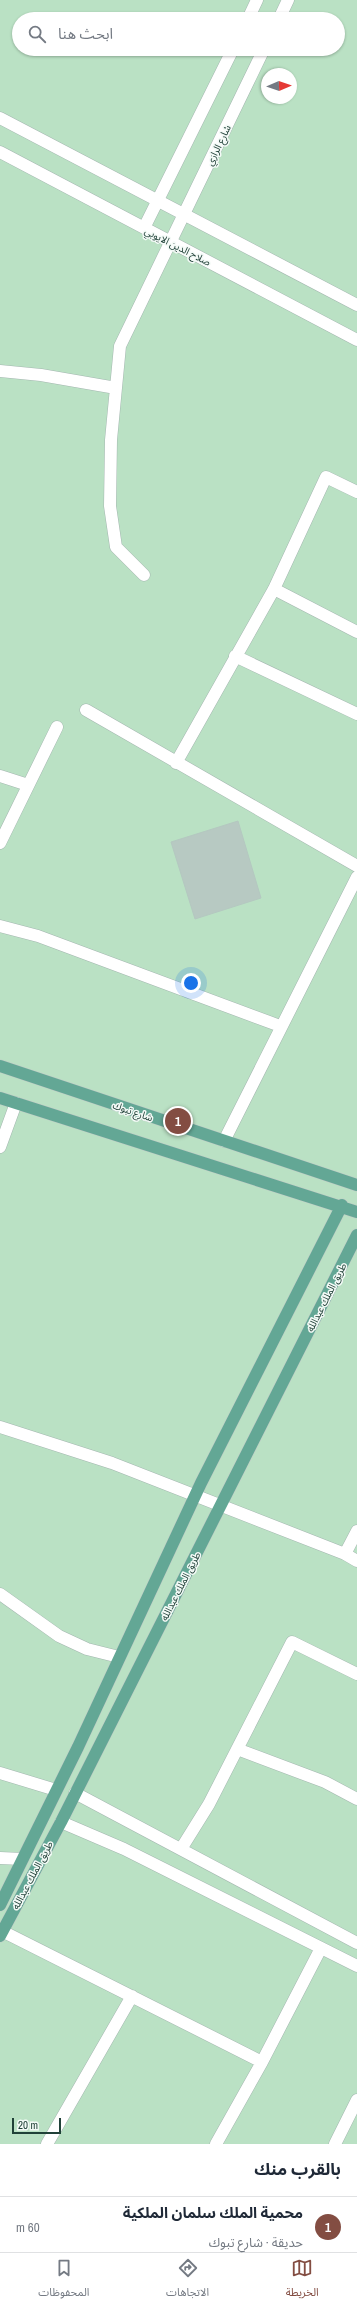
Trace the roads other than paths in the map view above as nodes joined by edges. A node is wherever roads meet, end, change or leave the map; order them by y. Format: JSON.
{"nodes":[{"id":1,"x":257,"y":0,"type":"edge"},
{"id":2,"x":288,"y":0,"type":"edge"},
{"id":3,"x":251,"y":12,"type":"edge"},
{"id":4,"x":282,"y":12,"type":"edge"},
{"id":5,"x":230,"y":56,"type":"edge"},
{"id":6,"x":261,"y":56,"type":"edge"},
{"id":7,"x":0,"y":118,"type":"edge"},
{"id":8,"x":0,"y":152,"type":"edge"},
{"id":9,"x":158,"y":200,"type":"junction"},
{"id":10,"x":185,"y":214,"type":"junction"},
{"id":11,"x":144,"y":228,"type":"junction"},
{"id":12,"x":171,"y":242,"type":"junction"},
{"id":13,"x":357,"y":305,"type":"edge"},
{"id":14,"x":357,"y":340,"type":"edge"},
{"id":15,"x":0,"y":371,"type":"edge"},
{"id":16,"x":116,"y":388,"type":"junction"},
{"id":17,"x":357,"y":492,"type":"edge"},
{"id":18,"x":144,"y":575,"type":"dead end"},
{"id":19,"x":274,"y":589,"type":"junction"},
{"id":20,"x":357,"y":632,"type":"edge"},
{"id":21,"x":235,"y":656,"type":"junction"},
{"id":22,"x":86,"y":710,"type":"dead end"},
{"id":23,"x":357,"y":714,"type":"edge"},
{"id":24,"x":57,"y":727,"type":"dead end"},
{"id":25,"x":176,"y":763,"type":"junction"},
{"id":26,"x":0,"y":776,"type":"edge"},
{"id":27,"x":28,"y":785,"type":"junction"},
{"id":28,"x":0,"y":843,"type":"edge"},
{"id":29,"x":357,"y":866,"type":"edge"},
{"id":30,"x":357,"y":878,"type":"edge"},
{"id":31,"x":0,"y":926,"type":"edge"},
{"id":32,"x":280,"y":1026,"type":"junction"},
{"id":33,"x":0,"y":1066,"type":"edge"},
{"id":34,"x":0,"y":1098,"type":"edge"},
{"id":35,"x":16,"y":1103,"type":"junction"},
{"id":36,"x":224,"y":1141,"type":"junction"},
{"id":37,"x":0,"y":1147,"type":"edge"},
{"id":38,"x":356,"y":1182,"type":"edge"},
{"id":39,"x":342,"y":1205,"type":"junction"},
{"id":40,"x":357,"y":1212,"type":"edge"},
{"id":41,"x":357,"y":1235,"type":"edge"},
{"id":42,"x":0,"y":1427,"type":"edge"},
{"id":43,"x":195,"y":1495,"type":"junction"},
{"id":44,"x":220,"y":1506,"type":"junction"},
{"id":45,"x":357,"y":1531,"type":"edge"},
{"id":46,"x":345,"y":1554,"type":"junction"},
{"id":47,"x":357,"y":1561,"type":"edge"},
{"id":48,"x":0,"y":1594,"type":"edge"},
{"id":49,"x":119,"y":1657,"type":"junction"},
{"id":50,"x":357,"y":1674,"type":"edge"},
{"id":51,"x":237,"y":1749,"type":"junction"},
{"id":52,"x":0,"y":1773,"type":"edge"},
{"id":53,"x":56,"y":1790,"type":"junction"},
{"id":54,"x":75,"y":1793,"type":"junction"},
{"id":55,"x":357,"y":1798,"type":"edge"},
{"id":56,"x":61,"y":1822,"type":"junction"},
{"id":57,"x":181,"y":1849,"type":"junction"},
{"id":58,"x":0,"y":1858,"type":"edge"},
{"id":59,"x":22,"y":1859,"type":"junction"},
{"id":60,"x":0,"y":1905,"type":"edge"},
{"id":61,"x":1,"y":1933,"type":"edge"},
{"id":62,"x":357,"y":1943,"type":"edge"},
{"id":63,"x":320,"y":1948,"type":"junction"},
{"id":64,"x":357,"y":1966,"type":"edge"},
{"id":65,"x":132,"y":1996,"type":"junction"},
{"id":66,"x":262,"y":2062,"type":"junction"},
{"id":67,"x":356,"y":2107,"type":"edge"},
{"id":68,"x":47,"y":2144,"type":"edge"},
{"id":69,"x":216,"y":2144,"type":"edge"},
{"id":70,"x":335,"y":2144,"type":"edge"}],
"edges":[{"from":1,"to":3,"type":"street"},
{"from":2,"to":4,"type":"street"},
{"from":5,"to":9,"type":"street"},
{"from":6,"to":10,"type":"street","name":"شارع الرازي"},
{"from":7,"to":9,"type":"street"},
{"from":8,"to":11,"type":"street","name":"صلاح الدين الايوبي"},
{"from":9,"to":10,"type":"street"},
{"from":9,"to":11,"type":"street"},
{"from":10,"to":12,"type":"street","name":"شارع الرازي"},
{"from":10,"to":13,"type":"street"},
{"from":11,"to":12,"type":"street","name":"صلاح الدين الايوبي"},
{"from":12,"to":14,"type":"street","name":"صلاح الدين الايوبي"},
{"from":12,"to":16,"type":"street","name":"شارع الرازي"},
{"from":15,"to":16,"type":"street"},
{"from":16,"to":18,"type":"street","name":"شارع الرازي"},
{"from":17,"to":19,"type":"street"},
{"from":19,"to":20,"type":"street"},
{"from":19,"to":21,"type":"street"},
{"from":21,"to":23,"type":"street"},
{"from":21,"to":25,"type":"street"},
{"from":22,"to":25,"type":"street"},
{"from":24,"to":27,"type":"street"},
{"from":25,"to":29,"type":"street"},
{"from":26,"to":27,"type":"street"},
{"from":27,"to":28,"type":"street"},
{"from":30,"to":32,"type":"street"},
{"from":31,"to":32,"type":"street"},
{"from":32,"to":36,"type":"street"},
{"from":33,"to":36,"type":"main road","name":"شارع تبوك"},
{"from":34,"to":35,"type":"main road"},
{"from":35,"to":37,"type":"street"},
{"from":35,"to":39,"type":"main road"},
{"from":36,"to":38,"type":"main road","name":"شارع تبوك"},
{"from":39,"to":40,"type":"main road"},
{"from":39,"to":43,"type":"main road","name":"طريق الملك عبدالله"},
{"from":41,"to":44,"type":"main road","name":"طريق الملك عبدالله"},
{"from":42,"to":43,"type":"street"},
{"from":43,"to":44,"type":"street"},
{"from":43,"to":49,"type":"main road","name":"طريق الملك عبدالله"},
{"from":44,"to":46,"type":"street"},
{"from":44,"to":54,"type":"main road","name":"طريق الملك عبدالله"},
{"from":45,"to":46,"type":"street"},
{"from":46,"to":47,"type":"street"},
{"from":48,"to":49,"type":"street"},
{"from":49,"to":53,"type":"main road","name":"طريق الملك عبدالله"},
{"from":50,"to":51,"type":"street"},
{"from":51,"to":55,"type":"street"},
{"from":51,"to":57,"type":"street"},
{"from":52,"to":53,"type":"street"},
{"from":53,"to":59,"type":"main road","name":"طريق الملك عبدالله"},
{"from":54,"to":56,"type":"main road","name":"طريق الملك عبدالله"},
{"from":54,"to":57,"type":"street"},
{"from":56,"to":61,"type":"main road","name":"طريق الملك عبدالله"},
{"from":56,"to":63,"type":"street"},
{"from":57,"to":62,"type":"street"},
{"from":58,"to":59,"type":"street"},
{"from":59,"to":60,"type":"main road","name":"طريق الملك عبدالله"},
{"from":61,"to":65,"type":"street"},
{"from":63,"to":64,"type":"street"},
{"from":63,"to":66,"type":"street"},
{"from":65,"to":66,"type":"street"},
{"from":65,"to":68,"type":"street"},
{"from":66,"to":69,"type":"street"},
{"from":67,"to":70,"type":"street"}]}
